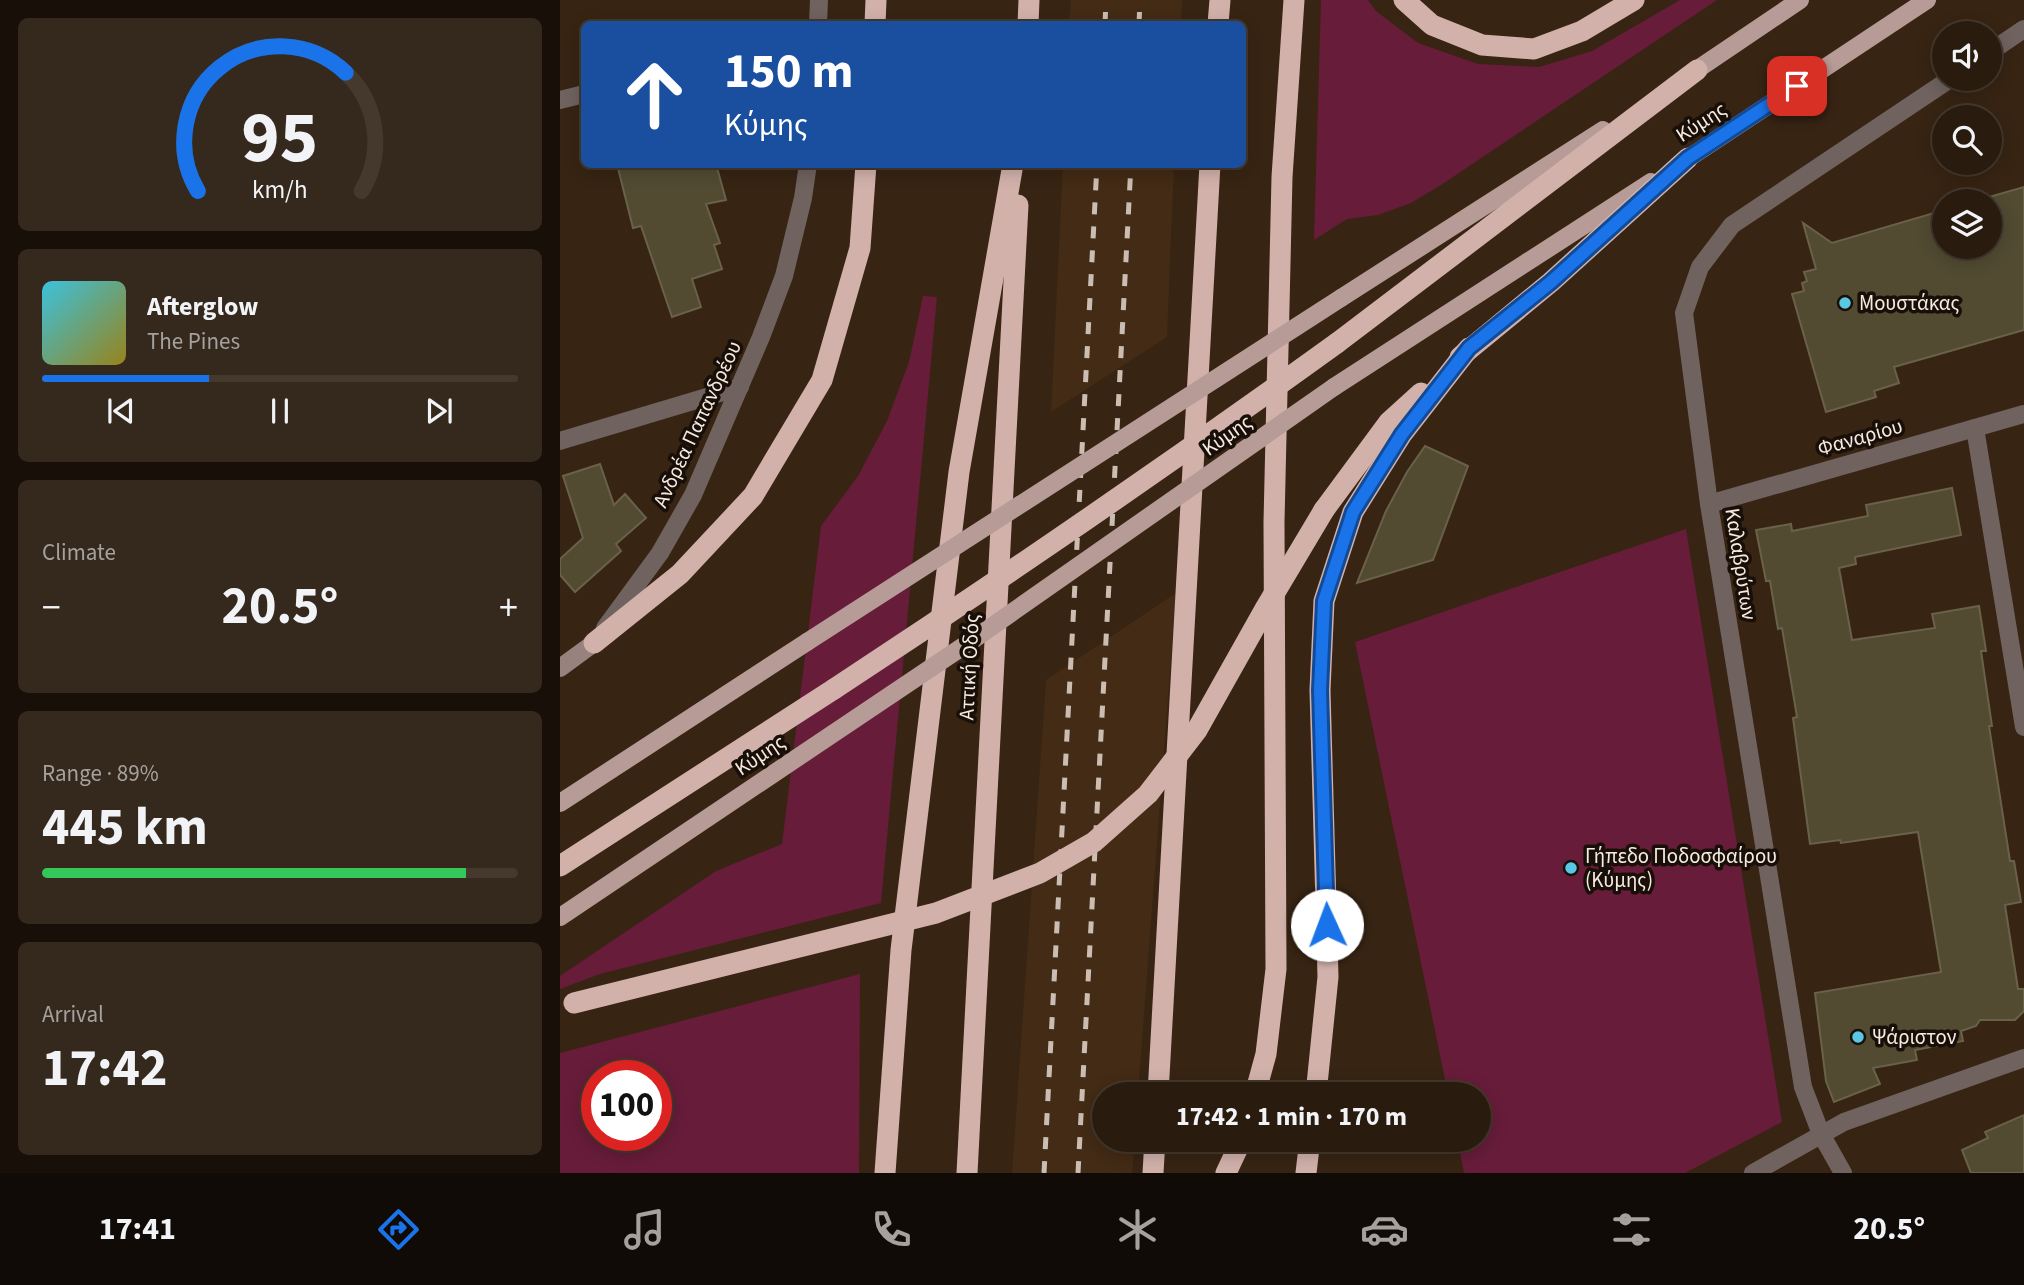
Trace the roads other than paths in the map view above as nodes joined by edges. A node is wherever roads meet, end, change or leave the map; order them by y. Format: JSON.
{"nodes":[{"id":1,"x":819,"y":0,"type":"edge"},
{"id":2,"x":876,"y":0,"type":"edge"},
{"id":3,"x":1029,"y":0,"type":"edge"},
{"id":4,"x":1220,"y":0,"type":"edge"},
{"id":5,"x":1294,"y":0,"type":"edge"},
{"id":6,"x":1404,"y":0,"type":"edge"},
{"id":7,"x":1634,"y":0,"type":"edge"},
{"id":8,"x":1800,"y":0,"type":"edge"},
{"id":9,"x":1927,"y":0,"type":"edge"},
{"id":10,"x":818,"y":21,"type":"edge"},
{"id":11,"x":875,"y":21,"type":"edge"},
{"id":12,"x":1028,"y":21,"type":"edge"},
{"id":13,"x":1218,"y":21,"type":"edge"},
{"id":14,"x":2024,"y":29,"type":"edge"},
{"id":15,"x":2002,"y":44,"type":"edge"},
{"id":16,"x":1697,"y":70,"type":"junction"},
{"id":17,"x":1932,"y":91,"type":"edge"},
{"id":18,"x":581,"y":95,"type":"edge"},
{"id":19,"x":560,"y":100,"type":"edge"},
{"id":20,"x":1688,"y":158,"type":"junction"},
{"id":21,"x":807,"y":168,"type":"edge"},
{"id":22,"x":866,"y":168,"type":"edge"},
{"id":23,"x":1012,"y":168,"type":"edge"},
{"id":24,"x":1020,"y":168,"type":"edge"},
{"id":25,"x":1210,"y":168,"type":"edge"},
{"id":26,"x":1469,"y":348,"type":"junction"},
{"id":27,"x":740,"y":387,"type":"junction"},
{"id":28,"x":2024,"y":414,"type":"edge"},
{"id":29,"x":1975,"y":428,"type":"junction"},
{"id":30,"x":560,"y":441,"type":"edge"},
{"id":31,"x":1709,"y":504,"type":"junction"},
{"id":32,"x":594,"y":643,"type":"junction"},
{"id":33,"x":560,"y":668,"type":"edge"},
{"id":34,"x":2024,"y":727,"type":"edge"},
{"id":35,"x":560,"y":803,"type":"edge"},
{"id":36,"x":560,"y":866,"type":"edge"},
{"id":37,"x":560,"y":917,"type":"edge"},
{"id":38,"x":567,"y":1006,"type":"edge"},
{"id":39,"x":2024,"y":1058,"type":"edge"},
{"id":40,"x":1158,"y":1082,"type":"edge"},
{"id":41,"x":1258,"y":1082,"type":"edge"},
{"id":42,"x":1317,"y":1082,"type":"edge"},
{"id":43,"x":1821,"y":1134,"type":"junction"},
{"id":44,"x":1154,"y":1152,"type":"edge"},
{"id":45,"x":1236,"y":1152,"type":"edge"},
{"id":46,"x":1309,"y":1152,"type":"edge"},
{"id":47,"x":885,"y":1173,"type":"edge"},
{"id":48,"x":967,"y":1173,"type":"edge"},
{"id":49,"x":1153,"y":1173,"type":"edge"},
{"id":50,"x":1226,"y":1173,"type":"edge"},
{"id":51,"x":1307,"y":1173,"type":"edge"},
{"id":52,"x":1753,"y":1173,"type":"edge"},
{"id":53,"x":1843,"y":1173,"type":"edge"}],
"edges":[{"from":1,"to":10,"type":"street"},
{"from":2,"to":11,"type":"highway"},
{"from":3,"to":12,"type":"highway"},
{"from":4,"to":13,"type":"highway"},
{"from":5,"to":41,"type":"highway"},
{"from":6,"to":7,"type":"highway"},
{"from":8,"to":16,"type":"main road"},
{"from":9,"to":20,"type":"main road","name":"Κύμης"},
{"from":14,"to":15,"type":"street"},
{"from":16,"to":35,"type":"main road","bridge":true},
{"from":16,"to":36,"type":"highway","bridge":true},
{"from":17,"to":31,"type":"street","name":"Καλαβρύτων"},
{"from":18,"to":19,"type":"street"},
{"from":20,"to":26,"type":"highway"},
{"from":20,"to":37,"type":"main road","name":"Κύμης","bridge":true},
{"from":21,"to":27,"type":"street","name":"Ανδρέα Παπανδρέου"},
{"from":22,"to":32,"type":"highway"},
{"from":23,"to":47,"type":"highway"},
{"from":24,"to":48,"type":"highway","name":"Αττική Οδός"},
{"from":25,"to":40,"type":"highway"},
{"from":26,"to":38,"type":"highway","bridge":true},
{"from":26,"to":42,"type":"highway"},
{"from":27,"to":30,"type":"street"},
{"from":27,"to":32,"type":"street","name":"Ανδρέα Παπανδρέου"},
{"from":28,"to":29,"type":"street","name":"Φαναρίου"},
{"from":29,"to":31,"type":"street","name":"Φαναρίου"},
{"from":29,"to":34,"type":"street"},
{"from":31,"to":43,"type":"street","name":"Καλαβρύτων"},
{"from":32,"to":33,"type":"street","name":"Ανδρέα Παπανδρέου"},
{"from":39,"to":43,"type":"street"},
{"from":43,"to":52,"type":"street"},
{"from":43,"to":53,"type":"street","name":"Καλαβρύτων"},
{"from":44,"to":49,"type":"highway"},
{"from":45,"to":50,"type":"highway"},
{"from":46,"to":51,"type":"highway"}]}
